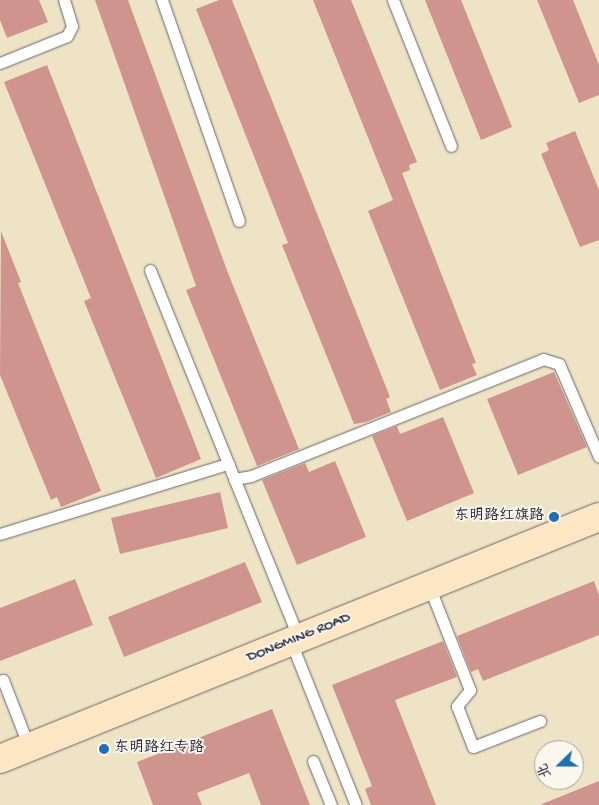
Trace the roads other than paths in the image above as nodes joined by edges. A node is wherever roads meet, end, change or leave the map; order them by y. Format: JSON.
{"nodes":[{"id":1,"x":64,"y":0,"type":"edge"},
{"id":2,"x":162,"y":0,"type":"edge"},
{"id":3,"x":393,"y":0,"type":"edge"},
{"id":4,"x":0,"y":63,"type":"edge"},
{"id":5,"x":451,"y":146,"type":"dead end"},
{"id":6,"x":239,"y":222,"type":"dead end"},
{"id":7,"x":150,"y":270,"type":"dead end"},
{"id":8,"x":599,"y":457,"type":"edge"},
{"id":9,"x":228,"y":464,"type":"junction"},
{"id":10,"x":234,"y":479,"type":"junction"},
{"id":11,"x":599,"y":517,"type":"edge"},
{"id":12,"x":0,"y":534,"type":"edge"},
{"id":13,"x":429,"y":586,"type":"junction"},
{"id":14,"x":295,"y":640,"type":"junction"},
{"id":15,"x":0,"y":681,"type":"edge"},
{"id":16,"x":540,"y":721,"type":"dead end"},
{"id":17,"x":29,"y":747,"type":"junction"},
{"id":18,"x":0,"y":759,"type":"edge"},
{"id":19,"x":314,"y":761,"type":"dead end"},
{"id":20,"x":331,"y":805,"type":"edge"},
{"id":21,"x":356,"y":805,"type":"edge"}],
"edges":[{"from":1,"to":4,"type":"lane"},
{"from":2,"to":6,"type":"lane"},
{"from":3,"to":5,"type":"lane"},
{"from":7,"to":9,"type":"lane"},
{"from":8,"to":10,"type":"lane"},
{"from":9,"to":10,"type":"lane"},
{"from":9,"to":12,"type":"lane"},
{"from":10,"to":14,"type":"lane"},
{"from":11,"to":13,"type":"street","name":"DONGMING ROAD"},
{"from":13,"to":14,"type":"street","name":"DONGMING ROAD"},
{"from":13,"to":16,"type":"lane"},
{"from":14,"to":17,"type":"street","name":"DONGMING ROAD"},
{"from":14,"to":21,"type":"lane"},
{"from":15,"to":17,"type":"lane"},
{"from":17,"to":18,"type":"street","name":"DONGMING ROAD"},
{"from":19,"to":20,"type":"lane"}]}
